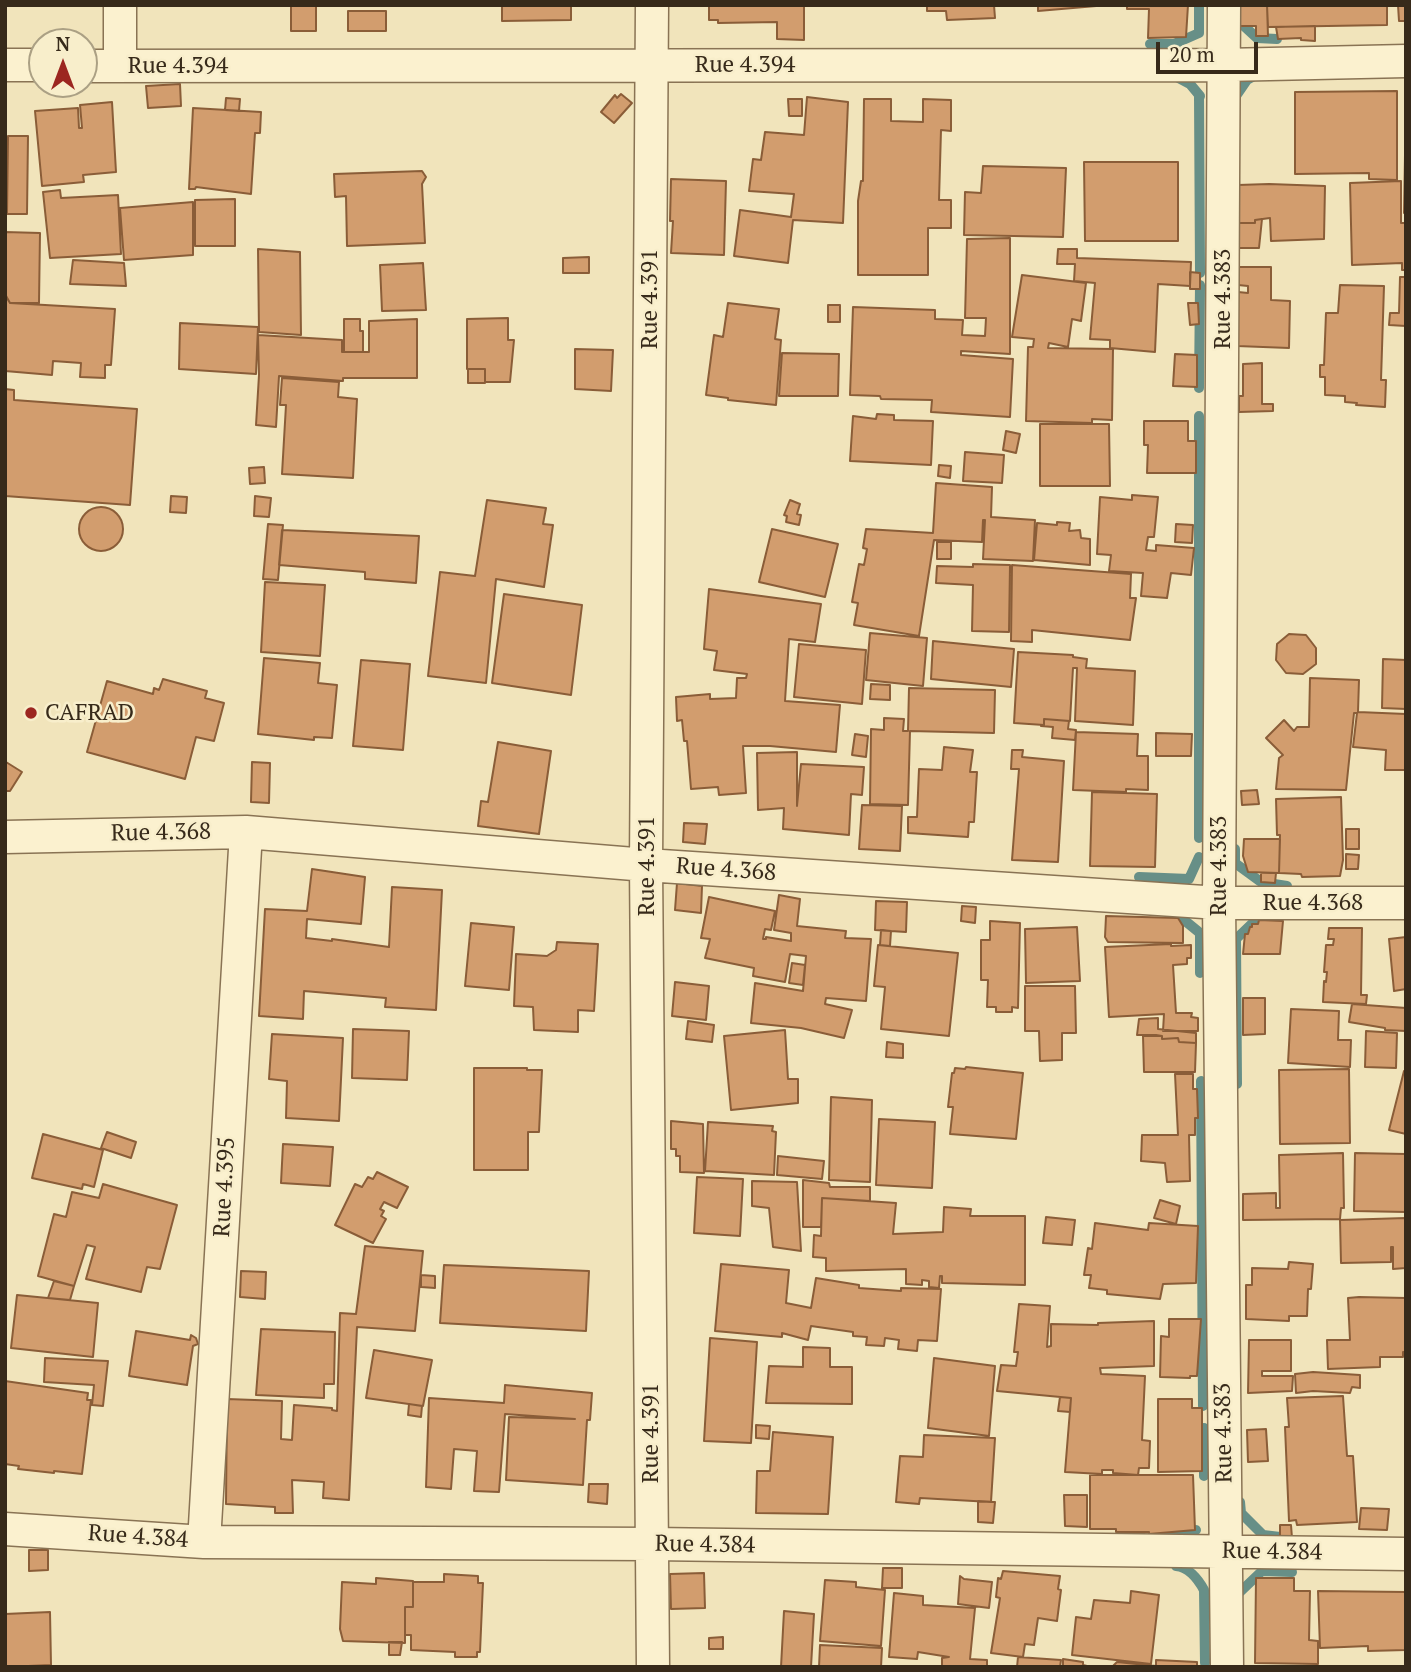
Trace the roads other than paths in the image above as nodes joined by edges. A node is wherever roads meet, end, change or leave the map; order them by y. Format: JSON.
{"nodes":[{"id":1,"x":120,"y":5,"type":"edge"},
{"id":2,"x":652,"y":5,"type":"edge"},
{"id":3,"x":1224,"y":5,"type":"edge"},
{"id":4,"x":1406,"y":61,"type":"edge"},
{"id":5,"x":5,"y":65,"type":"edge"},
{"id":6,"x":28,"y":65,"type":"edge"},
{"id":7,"x":652,"y":65,"type":"junction"},
{"id":8,"x":1224,"y":65,"type":"junction"},
{"id":9,"x":98,"y":66,"type":"edge"},
{"id":10,"x":120,"y":66,"type":"junction"},
{"id":11,"x":246,"y":832,"type":"junction"},
{"id":12,"x":5,"y":837,"type":"edge"},
{"id":13,"x":646,"y":864,"type":"junction"},
{"id":14,"x":1219,"y":903,"type":"junction"},
{"id":15,"x":1406,"y":903,"type":"edge"},
{"id":16,"x":5,"y":1529,"type":"edge"},
{"id":17,"x":204,"y":1542,"type":"junction"},
{"id":18,"x":652,"y":1544,"type":"junction"},
{"id":19,"x":1225,"y":1552,"type":"junction"},
{"id":20,"x":1406,"y":1554,"type":"edge"},
{"id":21,"x":653,"y":1667,"type":"edge"},
{"id":22,"x":1227,"y":1667,"type":"edge"}],
"edges":[{"from":1,"to":10,"type":"street"},
{"from":2,"to":7,"type":"street","name":"Rue 4.391"},
{"from":3,"to":8,"type":"street","name":"Rue 4.383"},
{"from":4,"to":8,"type":"street","name":"Rue 4.394"},
{"from":5,"to":6,"type":"street"},
{"from":7,"to":8,"type":"street","name":"Rue 4.394"},
{"from":7,"to":10,"type":"street","name":"Rue 4.394"},
{"from":7,"to":13,"type":"street","name":"Rue 4.391"},
{"from":8,"to":14,"type":"street","name":"Rue 4.383"},
{"from":9,"to":10,"type":"street","name":"Rue 4.394"},
{"from":11,"to":12,"type":"street","name":"Rue 4.368"},
{"from":11,"to":13,"type":"street","name":"Rue 4.368"},
{"from":11,"to":17,"type":"street","name":"Rue 4.395"},
{"from":13,"to":14,"type":"street","name":"Rue 4.368"},
{"from":13,"to":18,"type":"street","name":"Rue 4.391"},
{"from":14,"to":15,"type":"street","name":"Rue 4.368"},
{"from":14,"to":19,"type":"street","name":"Rue 4.383"},
{"from":16,"to":17,"type":"street","name":"Rue 4.384"},
{"from":17,"to":18,"type":"street","name":"Rue 4.384"},
{"from":18,"to":19,"type":"street","name":"Rue 4.384"},
{"from":18,"to":21,"type":"street","name":"Rue 4.391"},
{"from":19,"to":20,"type":"street","name":"Rue 4.384"},
{"from":19,"to":22,"type":"street","name":"Rue 4.383"}]}
